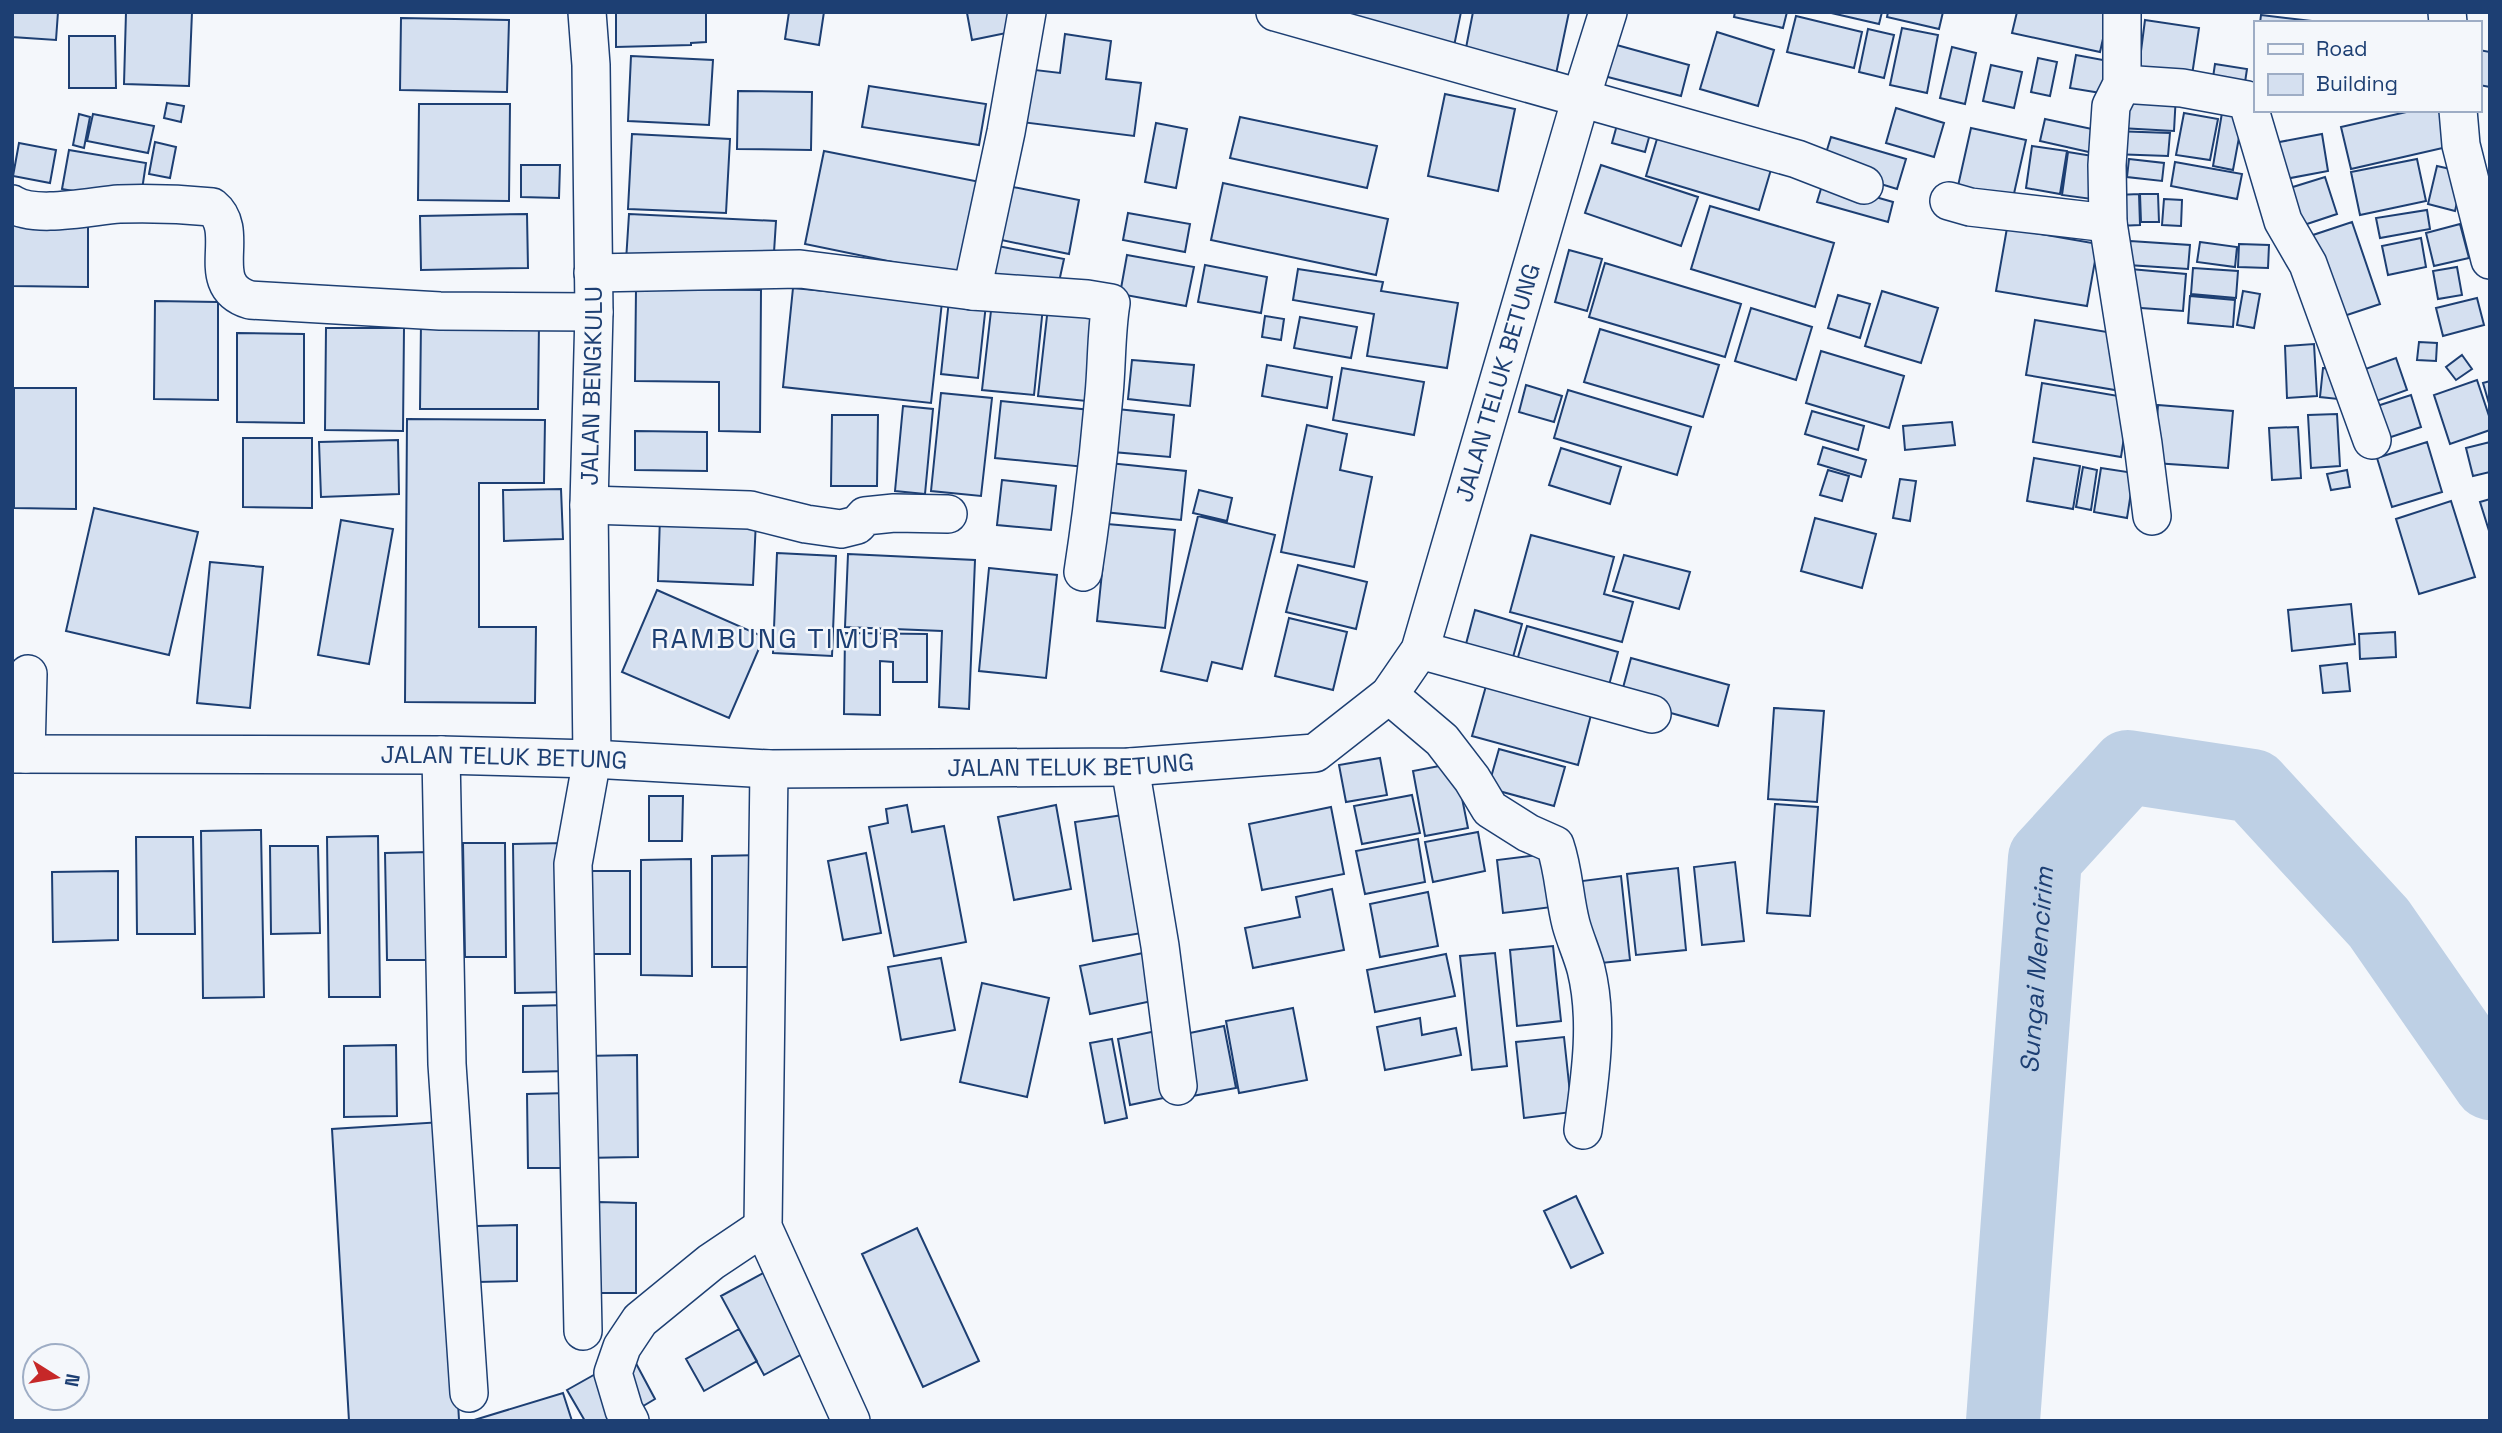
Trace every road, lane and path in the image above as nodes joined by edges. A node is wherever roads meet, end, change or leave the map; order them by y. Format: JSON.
{"nodes":[{"id":1,"x":587,"y":12,"type":"edge"},
{"id":2,"x":1027,"y":12,"type":"edge"},
{"id":3,"x":1275,"y":12,"type":"edge"},
{"id":4,"x":1608,"y":12,"type":"edge"},
{"id":5,"x":2122,"y":12,"type":"edge"},
{"id":6,"x":2122,"y":84,"type":"junction"},
{"id":7,"x":1581,"y":98,"type":"junction"},
{"id":8,"x":2458,"y":112,"type":"edge"},
{"id":9,"x":1864,"y":186,"type":"dead end"},
{"id":10,"x":1950,"y":201,"type":"dead end"},
{"id":11,"x":12,"y":204,"type":"edge"},
{"id":12,"x":2108,"y":223,"type":"junction"},
{"id":13,"x":2490,"y":260,"type":"edge"},
{"id":14,"x":593,"y":273,"type":"junction"},
{"id":15,"x":972,"y":291,"type":"junction"},
{"id":16,"x":594,"y":312,"type":"junction"},
{"id":17,"x":2372,"y":440,"type":"dead end"},
{"id":18,"x":589,"y":505,"type":"junction"},
{"id":19,"x":948,"y":514,"type":"dead end"},
{"id":20,"x":2152,"y":516,"type":"dead end"},
{"id":21,"x":1083,"y":572,"type":"dead end"},
{"id":22,"x":1420,"y":650,"type":"junction"},
{"id":23,"x":28,"y":674,"type":"dead end"},
{"id":24,"x":1389,"y":695,"type":"junction"},
{"id":25,"x":1652,"y":714,"type":"dead end"},
{"id":26,"x":19,"y":754,"type":"edge"},
{"id":27,"x":441,"y":755,"type":"junction"},
{"id":28,"x":592,"y":759,"type":"junction"},
{"id":29,"x":1130,"y":767,"type":"junction"},
{"id":30,"x":769,"y":769,"type":"junction"},
{"id":31,"x":1178,"y":1086,"type":"dead end"},
{"id":32,"x":1583,"y":1130,"type":"dead end"},
{"id":33,"x":763,"y":1227,"type":"junction"},
{"id":34,"x":583,"y":1331,"type":"dead end"},
{"id":35,"x":469,"y":1393,"type":"dead end"},
{"id":36,"x":630,"y":1421,"type":"edge"},
{"id":37,"x":850,"y":1421,"type":"edge"}],
"edges":[{"from":1,"to":14,"type":"street","name":"JALAN BENGKULU"},
{"from":2,"to":15,"type":"street"},
{"from":3,"to":7,"type":"street"},
{"from":4,"to":7,"type":"street","name":"JALAN TELUK BETUNG"},
{"from":5,"to":6,"type":"street"},
{"from":6,"to":12,"type":"street"},
{"from":6,"to":17,"type":"street"},
{"from":7,"to":9,"type":"street"},
{"from":7,"to":22,"type":"street","name":"JALAN TELUK BETUNG"},
{"from":8,"to":13,"type":"street"},
{"from":10,"to":12,"type":"street"},
{"from":11,"to":16,"type":"street"},
{"from":12,"to":20,"type":"street"},
{"from":14,"to":15,"type":"street"},
{"from":14,"to":16,"type":"street","name":"JALAN BENGKULU"},
{"from":15,"to":21,"type":"street"},
{"from":16,"to":18,"type":"street","name":"JALAN BENGKULU"},
{"from":18,"to":19,"type":"street"},
{"from":18,"to":28,"type":"street","name":"JALAN BENGKULU"},
{"from":22,"to":24,"type":"street","name":"JALAN TELUK BETUNG"},
{"from":22,"to":25,"type":"street"},
{"from":23,"to":26,"type":"street"},
{"from":24,"to":29,"type":"street","name":"JALAN TELUK BETUNG"},
{"from":24,"to":32,"type":"street"},
{"from":26,"to":27,"type":"street","name":"JALAN TELUK BETUNG"},
{"from":27,"to":28,"type":"street","name":"JALAN TELUK BETUNG"},
{"from":27,"to":35,"type":"street"},
{"from":28,"to":30,"type":"street","name":"JALAN TELUK BETUNG"},
{"from":28,"to":34,"type":"street","name":"JALAN BENGKULU"},
{"from":29,"to":30,"type":"street","name":"JALAN TELUK BETUNG"},
{"from":29,"to":31,"type":"street"},
{"from":30,"to":33,"type":"street"},
{"from":33,"to":36,"type":"street"},
{"from":33,"to":37,"type":"street"}]}
